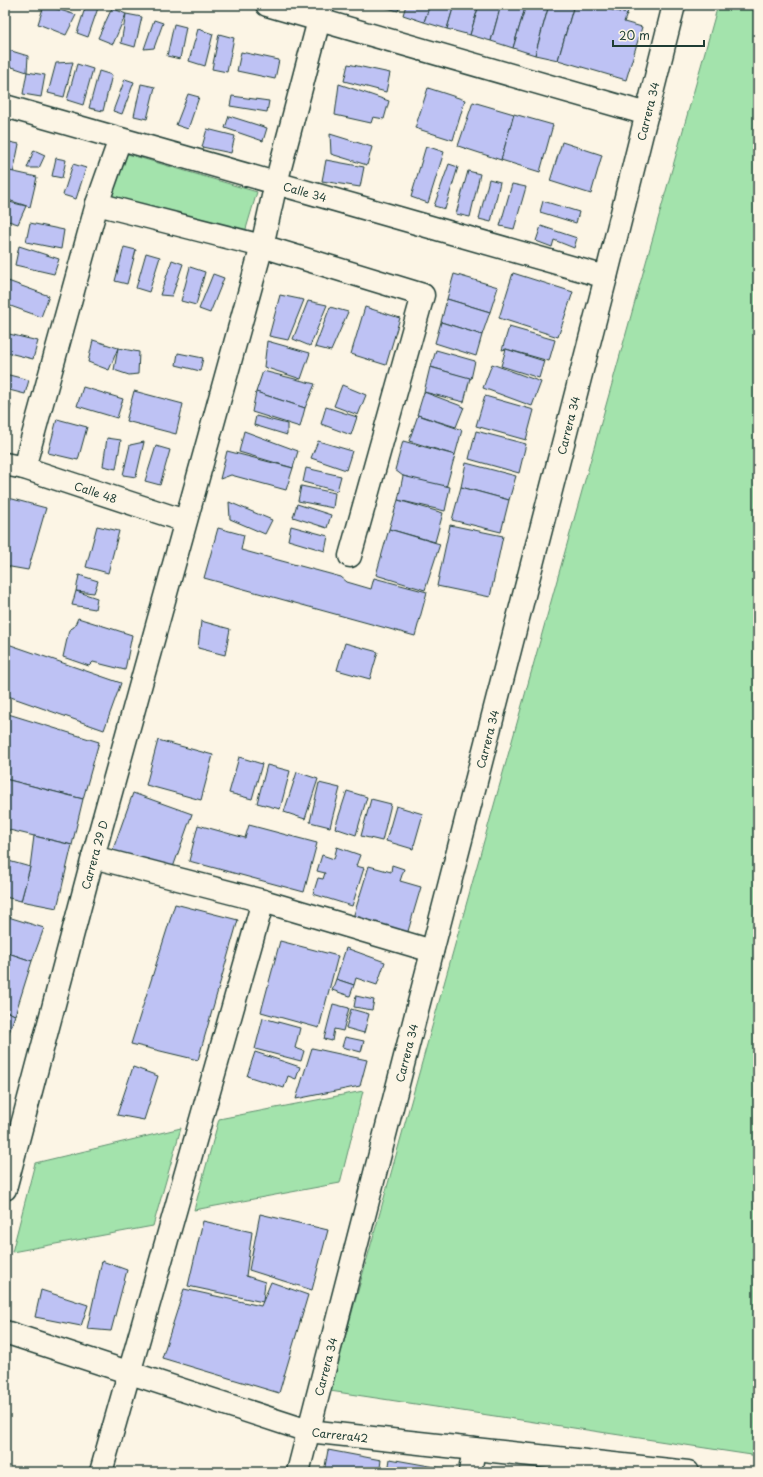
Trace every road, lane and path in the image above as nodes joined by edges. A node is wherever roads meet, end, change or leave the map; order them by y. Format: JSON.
{"nodes":[{"id":1,"x":266,"y":5,"type":"edge"},
{"id":2,"x":674,"y":5,"type":"edge"},
{"id":3,"x":321,"y":13,"type":"edge"},
{"id":4,"x":5,"y":106,"type":"edge"},
{"id":5,"x":647,"y":114,"type":"junction"},
{"id":6,"x":120,"y":139,"type":"junction"},
{"id":7,"x":276,"y":183,"type":"junction"},
{"id":8,"x":97,"y":204,"type":"junction"},
{"id":9,"x":262,"y":246,"type":"junction"},
{"id":10,"x":606,"y":277,"type":"junction"},
{"id":11,"x":14,"y":466,"type":"edge"},
{"id":12,"x":185,"y":521,"type":"junction"},
{"id":13,"x":350,"y":556,"type":"dead end"},
{"id":14,"x":93,"y":857,"type":"junction"},
{"id":15,"x":263,"y":901,"type":"junction"},
{"id":16,"x":432,"y":951,"type":"junction"},
{"id":17,"x":5,"y":1189,"type":"edge"},
{"id":18,"x":5,"y":1332,"type":"edge"},
{"id":19,"x":130,"y":1372,"type":"junction"},
{"id":20,"x":308,"y":1431,"type":"junction"},
{"id":21,"x":474,"y":1449,"type":"junction"},
{"id":22,"x":101,"y":1472,"type":"edge"},
{"id":23,"x":298,"y":1472,"type":"edge"},
{"id":24,"x":470,"y":1472,"type":"edge"},
{"id":25,"x":688,"y":1472,"type":"edge"}],
"edges":[{"from":1,"to":3,"type":"street"},
{"from":2,"to":5,"type":"street","name":"Carrera 34"},
{"from":3,"to":5,"type":"street"},
{"from":3,"to":7,"type":"street","name":"Carrera 29 D"},
{"from":4,"to":6,"type":"street","name":"Calle 34"},
{"from":5,"to":10,"type":"street","name":"Carrera 34"},
{"from":6,"to":7,"type":"street","name":"Calle 34"},
{"from":6,"to":8,"type":"street"},
{"from":7,"to":9,"type":"street","name":"Carrera 29 D"},
{"from":7,"to":10,"type":"street","name":"Calle 34"},
{"from":8,"to":9,"type":"street"},
{"from":8,"to":11,"type":"street"},
{"from":9,"to":12,"type":"street","name":"Carrera 29 D"},
{"from":9,"to":13,"type":"street"},
{"from":10,"to":16,"type":"street","name":"Carrera 34"},
{"from":11,"to":12,"type":"street","name":"Calle 48"},
{"from":12,"to":14,"type":"street","name":"Carrera 29 D"},
{"from":14,"to":15,"type":"street"},
{"from":14,"to":17,"type":"street","name":"Carrera 29 D"},
{"from":15,"to":16,"type":"street"},
{"from":15,"to":19,"type":"street"},
{"from":16,"to":20,"type":"street","name":"Carrera 34"},
{"from":18,"to":19,"type":"street","name":"Carrera42"},
{"from":19,"to":20,"type":"street","name":"Carrera42"},
{"from":19,"to":22,"type":"street"},
{"from":20,"to":21,"type":"street","name":"Carrera42"},
{"from":20,"to":23,"type":"street","name":"Carrera 34"},
{"from":21,"to":24,"type":"street"},
{"from":21,"to":25,"type":"street","name":"Carrera42"}]}
